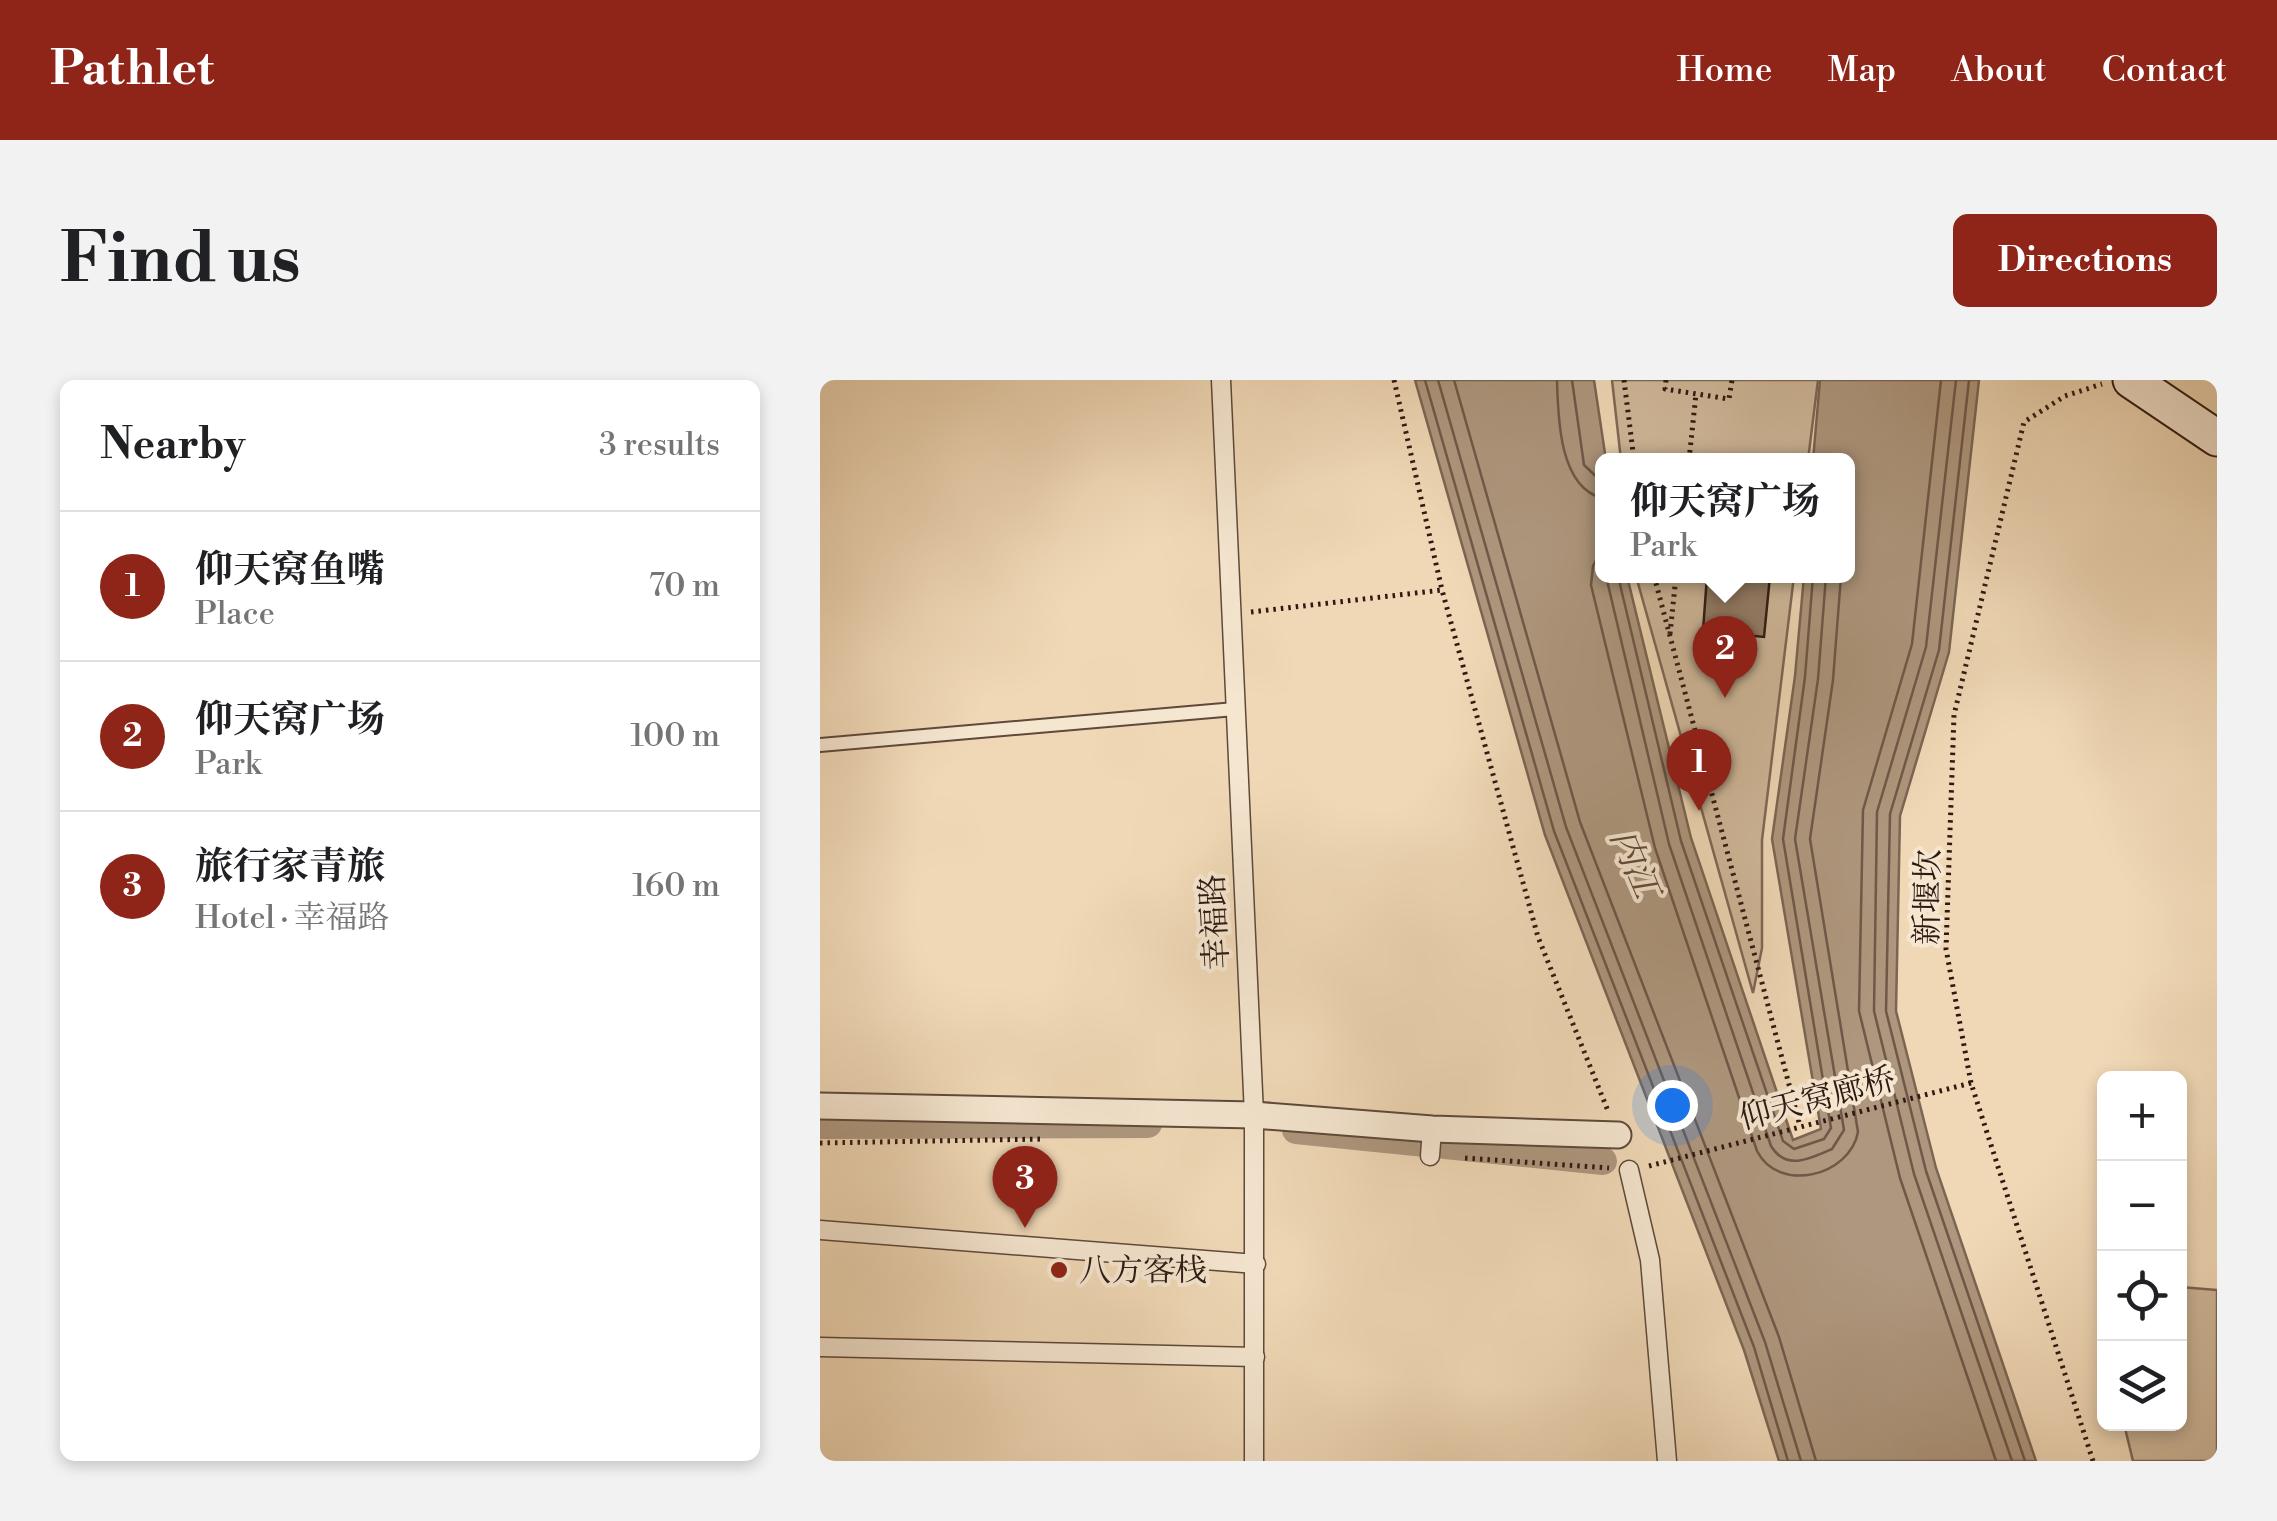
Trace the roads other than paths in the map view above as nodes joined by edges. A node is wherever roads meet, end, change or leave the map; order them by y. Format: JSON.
{"nodes":[{"id":1,"x":1221,"y":380,"type":"edge"},
{"id":2,"x":2130,"y":380,"type":"edge"},
{"id":3,"x":2217,"y":438,"type":"edge"},
{"id":4,"x":1234,"y":710,"type":"junction"},
{"id":5,"x":820,"y":745,"type":"edge"},
{"id":6,"x":820,"y":1106,"type":"edge"},
{"id":7,"x":1254,"y":1127,"type":"junction"},
{"id":8,"x":1432,"y":1128,"type":"junction"},
{"id":9,"x":1618,"y":1135,"type":"road end"},
{"id":10,"x":1430,"y":1156,"type":"dead end"},
{"id":11,"x":1637,"y":1168,"type":"road end"},
{"id":12,"x":820,"y":1230,"type":"edge"},
{"id":13,"x":1256,"y":1264,"type":"junction"},
{"id":14,"x":820,"y":1347,"type":"edge"},
{"id":15,"x":1255,"y":1357,"type":"junction"},
{"id":16,"x":1254,"y":1461,"type":"edge"},
{"id":17,"x":1667,"y":1461,"type":"edge"}],
"edges":[{"from":1,"to":4,"type":"street","name":"幸福路"},
{"from":2,"to":3,"type":"main road"},
{"from":4,"to":5,"type":"lane"},
{"from":4,"to":7,"type":"street","name":"幸福路"},
{"from":6,"to":7,"type":"street"},
{"from":7,"to":8,"type":"street"},
{"from":7,"to":13,"type":"street","name":"幸福路"},
{"from":8,"to":9,"type":"street"},
{"from":8,"to":10,"type":"street"},
{"from":11,"to":17,"type":"street"},
{"from":12,"to":13,"type":"street"},
{"from":13,"to":15,"type":"street","name":"幸福路"},
{"from":14,"to":15,"type":"street"},
{"from":15,"to":16,"type":"street","name":"幸福路"}]}
